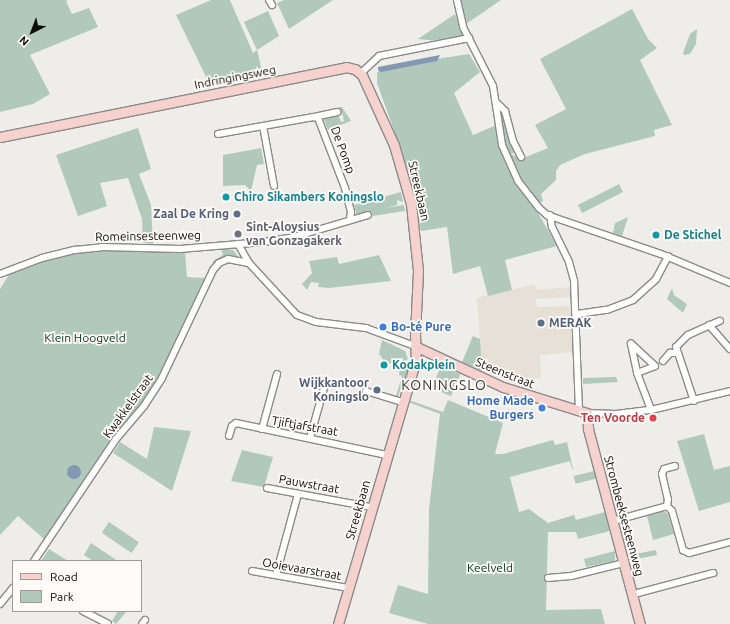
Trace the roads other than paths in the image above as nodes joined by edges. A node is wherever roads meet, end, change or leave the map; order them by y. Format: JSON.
{"nodes":[{"id":1,"x":457,"y":0,"type":"edge"},
{"id":2,"x":469,"y":38,"type":"junction"},
{"id":3,"x":361,"y":73,"type":"junction"},
{"id":4,"x":496,"y":102,"type":"junction"},
{"id":5,"x":337,"y":112,"type":"dead end"},
{"id":6,"x":312,"y":117,"type":"junction"},
{"id":7,"x":263,"y":126,"type":"junction"},
{"id":8,"x":218,"y":134,"type":"dead end"},
{"id":9,"x":0,"y":137,"type":"edge"},
{"id":10,"x":521,"y":157,"type":"dead end"},
{"id":11,"x":274,"y":186,"type":"dead end"},
{"id":12,"x":368,"y":215,"type":"dead end"},
{"id":13,"x":550,"y":215,"type":"junction"},
{"id":14,"x":350,"y":219,"type":"junction"},
{"id":15,"x":238,"y":244,"type":"junction"},
{"id":16,"x":668,"y":256,"type":"junction"},
{"id":17,"x":249,"y":263,"type":"junction"},
{"id":18,"x":0,"y":274,"type":"edge"},
{"id":19,"x":730,"y":283,"type":"edge"},
{"id":20,"x":577,"y":314,"type":"junction"},
{"id":21,"x":720,"y":321,"type":"dead end"},
{"id":22,"x":709,"y":324,"type":"junction"},
{"id":23,"x":419,"y":348,"type":"junction"},
{"id":24,"x":730,"y":349,"type":"edge"},
{"id":25,"x":677,"y":353,"type":"junction"},
{"id":26,"x":663,"y":361,"type":"dead end"},
{"id":27,"x":638,"y":373,"type":"junction"},
{"id":28,"x":277,"y":374,"type":"dead end"},
{"id":29,"x":324,"y":388,"type":"dead end"},
{"id":30,"x":366,"y":391,"type":"dead end"},
{"id":31,"x":730,"y":391,"type":"edge"},
{"id":32,"x":694,"y":400,"type":"junction"},
{"id":33,"x":402,"y":402,"type":"junction"},
{"id":34,"x":651,"y":410,"type":"junction"},
{"id":35,"x":583,"y":412,"type":"junction"},
{"id":36,"x":262,"y":429,"type":"junction"},
{"id":37,"x":229,"y":436,"type":"dead end"},
{"id":38,"x":310,"y":438,"type":"junction"},
{"id":39,"x":387,"y":455,"type":"junction"},
{"id":40,"x":675,"y":466,"type":"dead end"},
{"id":41,"x":267,"y":488,"type":"dead end"},
{"id":42,"x":298,"y":494,"type":"junction"},
{"id":43,"x":667,"y":506,"type":"junction"},
{"id":44,"x":371,"y":507,"type":"junction"},
{"id":45,"x":613,"y":521,"type":"junction"},
{"id":46,"x":730,"y":542,"type":"edge"},
{"id":47,"x":35,"y":560,"type":"edge"},
{"id":48,"x":624,"y":563,"type":"junction"},
{"id":49,"x":252,"y":571,"type":"dead end"},
{"id":50,"x":713,"y":573,"type":"dead end"},
{"id":51,"x":276,"y":575,"type":"junction"},
{"id":52,"x":548,"y":578,"type":"dead end"},
{"id":53,"x":348,"y":588,"type":"junction"},
{"id":54,"x":12,"y":589,"type":"edge"},
{"id":55,"x":638,"y":592,"type":"dead end"},
{"id":56,"x":0,"y":604,"type":"edge"},
{"id":57,"x":85,"y":612,"type":"edge"},
{"id":58,"x":108,"y":624,"type":"edge"},
{"id":59,"x":338,"y":624,"type":"edge"},
{"id":60,"x":640,"y":624,"type":"edge"}],
"edges":[{"from":1,"to":2,"type":"street"},
{"from":2,"to":3,"type":"street"},
{"from":2,"to":4,"type":"street"},
{"from":3,"to":9,"type":"street","name":"Indringingsweg"},
{"from":3,"to":23,"type":"street","name":"Streekbaan"},
{"from":4,"to":10,"type":"street"},
{"from":4,"to":13,"type":"street"},
{"from":5,"to":6,"type":"street","name":"De Pomp"},
{"from":6,"to":7,"type":"street","name":"De Pomp"},
{"from":6,"to":14,"type":"street","name":"De Pomp"},
{"from":7,"to":8,"type":"street","name":"De Pomp"},
{"from":7,"to":11,"type":"street"},
{"from":12,"to":14,"type":"street","name":"Romeinsesteenweg"},
{"from":13,"to":16,"type":"street"},
{"from":13,"to":20,"type":"street","name":"Strombeeksesteenweg"},
{"from":14,"to":15,"type":"street","name":"Romeinsesteenweg"},
{"from":15,"to":17,"type":"street","name":"Steenstraat"},
{"from":15,"to":18,"type":"street","name":"Romeinsesteenweg"},
{"from":16,"to":19,"type":"street"},
{"from":16,"to":20,"type":"street"},
{"from":17,"to":23,"type":"street","name":"Steenstraat"},
{"from":17,"to":47,"type":"street","name":"Kwakkelstraat"},
{"from":20,"to":35,"type":"street","name":"Strombeeksesteenweg"},
{"from":21,"to":22,"type":"street"},
{"from":22,"to":24,"type":"street"},
{"from":22,"to":25,"type":"street"},
{"from":23,"to":33,"type":"street","name":"Streekbaan"},
{"from":23,"to":35,"type":"street","name":"Steenstraat"},
{"from":25,"to":26,"type":"street"},
{"from":25,"to":32,"type":"street"},
{"from":27,"to":27,"type":"street"},
{"from":27,"to":34,"type":"street"},
{"from":28,"to":36,"type":"street"},
{"from":29,"to":38,"type":"street"},
{"from":30,"to":33,"type":"street"},
{"from":31,"to":32,"type":"street","name":"Steenstraat"},
{"from":32,"to":34,"type":"street","name":"Steenstraat"},
{"from":33,"to":39,"type":"street","name":"Streekbaan"},
{"from":34,"to":35,"type":"street","name":"Steenstraat"},
{"from":35,"to":45,"type":"street","name":"Strombeeksesteenweg"},
{"from":36,"to":37,"type":"street","name":"Tjiftjafstraat"},
{"from":36,"to":38,"type":"street","name":"Tjiftjafstraat"},
{"from":38,"to":39,"type":"street","name":"Tjiftjafstraat"},
{"from":39,"to":44,"type":"street","name":"Streekbaan"},
{"from":40,"to":43,"type":"street"},
{"from":41,"to":42,"type":"street","name":"Pauwstraat"},
{"from":42,"to":44,"type":"street","name":"Pauwstraat"},
{"from":42,"to":51,"type":"street"},
{"from":43,"to":45,"type":"street"},
{"from":43,"to":46,"type":"street"},
{"from":44,"to":53,"type":"street","name":"Streekbaan"},
{"from":45,"to":48,"type":"street","name":"Strombeeksesteenweg"},
{"from":48,"to":52,"type":"street"},
{"from":48,"to":60,"type":"street","name":"Strombeeksesteenweg"},
{"from":49,"to":51,"type":"street","name":"Ooievaarstraat"},
{"from":50,"to":55,"type":"street","name":"Strombeeksesteenweg"},
{"from":51,"to":53,"type":"street","name":"Ooievaarstraat"},
{"from":53,"to":59,"type":"street","name":"Streekbaan"},
{"from":54,"to":56,"type":"street"},
{"from":57,"to":58,"type":"street"}]}
